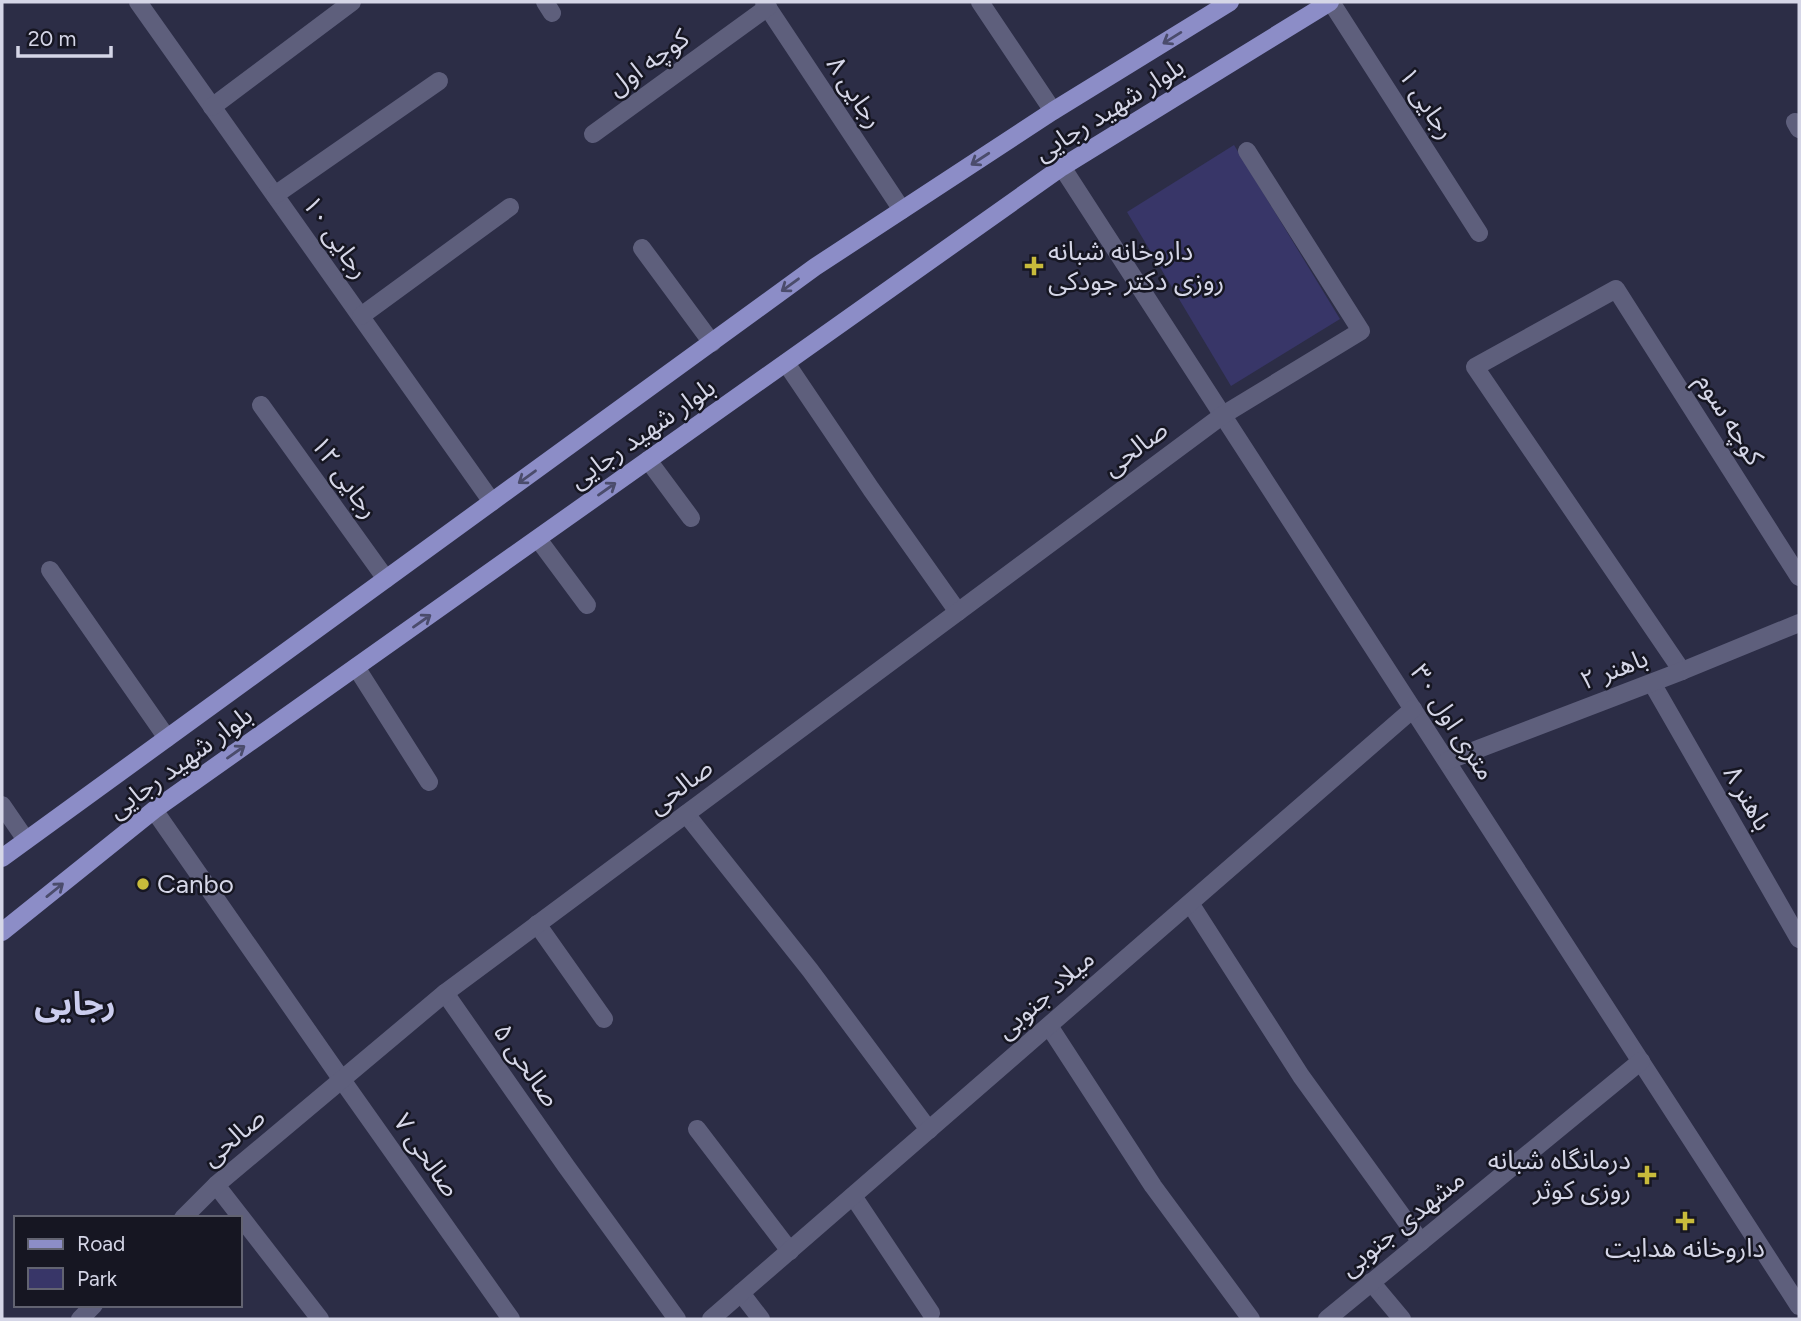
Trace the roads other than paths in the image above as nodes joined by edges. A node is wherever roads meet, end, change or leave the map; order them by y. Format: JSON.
{"nodes":[{"id":1,"x":138,"y":2,"type":"edge"},
{"id":2,"x":352,"y":2,"type":"edge"},
{"id":3,"x":980,"y":2,"type":"edge"},
{"id":4,"x":1230,"y":2,"type":"edge"},
{"id":5,"x":1330,"y":2,"type":"edge"},
{"id":6,"x":766,"y":4,"type":"edge"},
{"id":7,"x":439,"y":81,"type":"dead end"},
{"id":8,"x":212,"y":107,"type":"junction"},
{"id":9,"x":1053,"y":111,"type":"junction"},
{"id":10,"x":593,"y":134,"type":"dead end"},
{"id":11,"x":1247,"y":151,"type":"dead end"},
{"id":12,"x":1062,"y":167,"type":"junction"},
{"id":13,"x":275,"y":195,"type":"junction"},
{"id":14,"x":510,"y":207,"type":"dead end"},
{"id":15,"x":902,"y":210,"type":"junction"},
{"id":16,"x":1479,"y":233,"type":"dead end"},
{"id":17,"x":642,"y":248,"type":"dead end"},
{"id":18,"x":361,"y":316,"type":"junction"},
{"id":19,"x":712,"y":343,"type":"junction"},
{"id":20,"x":786,"y":363,"type":"junction"},
{"id":21,"x":261,"y":405,"type":"dead end"},
{"id":22,"x":1223,"y":415,"type":"junction"},
{"id":23,"x":648,"y":460,"type":"junction"},
{"id":24,"x":492,"y":502,"type":"junction"},
{"id":25,"x":691,"y":517,"type":"dead end"},
{"id":26,"x":538,"y":539,"type":"junction"},
{"id":27,"x":50,"y":570,"type":"dead end"},
{"id":28,"x":1799,"y":577,"type":"edge"},
{"id":29,"x":386,"y":579,"type":"junction"},
{"id":30,"x":587,"y":605,"type":"dead end"},
{"id":31,"x":958,"y":612,"type":"junction"},
{"id":32,"x":1799,"y":623,"type":"edge"},
{"id":33,"x":356,"y":667,"type":"junction"},
{"id":34,"x":1682,"y":671,"type":"junction"},
{"id":35,"x":1652,"y":683,"type":"junction"},
{"id":36,"x":1413,"y":709,"type":"junction"},
{"id":37,"x":167,"y":738,"type":"junction"},
{"id":38,"x":1447,"y":761,"type":"junction"},
{"id":39,"x":429,"y":782,"type":"dead end"},
{"id":40,"x":2,"y":805,"type":"edge"},
{"id":41,"x":154,"y":810,"type":"junction"},
{"id":42,"x":686,"y":814,"type":"junction"},
{"id":43,"x":26,"y":840,"type":"junction"},
{"id":44,"x":2,"y":858,"type":"edge"},
{"id":45,"x":1190,"y":903,"type":"junction"},
{"id":46,"x":537,"y":924,"type":"junction"},
{"id":47,"x":2,"y":932,"type":"edge"},
{"id":48,"x":1799,"y":939,"type":"edge"},
{"id":49,"x":445,"y":993,"type":"junction"},
{"id":50,"x":604,"y":1019,"type":"dead end"},
{"id":51,"x":1049,"y":1026,"type":"junction"},
{"id":52,"x":1641,"y":1061,"type":"junction"},
{"id":53,"x":342,"y":1080,"type":"junction"},
{"id":54,"x":697,"y":1129,"type":"dead end"},
{"id":55,"x":929,"y":1130,"type":"junction"},
{"id":56,"x":216,"y":1185,"type":"junction"},
{"id":57,"x":853,"y":1196,"type":"junction"},
{"id":58,"x":185,"y":1216,"type":"edge"},
{"id":59,"x":240,"y":1216,"type":"edge"},
{"id":60,"x":242,"y":1218,"type":"edge"},
{"id":61,"x":1420,"y":1242,"type":"junction"},
{"id":62,"x":790,"y":1251,"type":"junction"},
{"id":63,"x":1371,"y":1282,"type":"junction"},
{"id":64,"x":741,"y":1293,"type":"junction"},
{"id":65,"x":1799,"y":1306,"type":"edge"},
{"id":66,"x":931,"y":1313,"type":"dead end"},
{"id":67,"x":320,"y":1319,"type":"edge"},
{"id":68,"x":511,"y":1319,"type":"edge"},
{"id":69,"x":677,"y":1319,"type":"edge"},
{"id":70,"x":711,"y":1319,"type":"edge"},
{"id":71,"x":761,"y":1319,"type":"edge"},
{"id":72,"x":1251,"y":1319,"type":"edge"},
{"id":73,"x":1327,"y":1319,"type":"edge"},
{"id":74,"x":1402,"y":1319,"type":"edge"}],
"edges":[{"from":1,"to":8,"type":"street","name":"رجایی ۱۰"},
{"from":2,"to":8,"type":"street"},
{"from":3,"to":9,"type":"street"},
{"from":4,"to":9,"type":"main road","name":"بلوار شهید رجایی","one_way":true},
{"from":5,"to":12,"type":"main road","name":"بلوار شهید رجایی"},
{"from":5,"to":16,"type":"street","name":"رجایی ۱"},
{"from":6,"to":10,"type":"street","name":"کوچه اول"},
{"from":6,"to":15,"type":"street","name":"رجایی ۸"},
{"from":7,"to":13,"type":"street"},
{"from":8,"to":13,"type":"street","name":"رجایی ۱۰"},
{"from":9,"to":15,"type":"main road","name":"بلوار شهید رجایی","one_way":true},
{"from":11,"to":22,"type":"street","name":"صالحی"},
{"from":12,"to":20,"type":"main road","name":"بلوار شهید رجایی"},
{"from":12,"to":22,"type":"street","name":"۳۰ متری اول"},
{"from":13,"to":18,"type":"street","name":"رجایی ۱۰"},
{"from":14,"to":18,"type":"street"},
{"from":15,"to":19,"type":"main road","name":"بلوار شهید رجایی","one_way":true},
{"from":17,"to":19,"type":"street"},
{"from":18,"to":24,"type":"street","name":"رجایی ۱۰"},
{"from":19,"to":24,"type":"main road","name":"بلوار شهید رجایی","one_way":true},
{"from":20,"to":23,"type":"main road","name":"بلوار شهید رجایی"},
{"from":20,"to":31,"type":"street"},
{"from":21,"to":29,"type":"street","name":"رجایی ۱۲"},
{"from":22,"to":31,"type":"street","name":"صالحی"},
{"from":22,"to":36,"type":"street","name":"۳۰ متری اول"},
{"from":23,"to":25,"type":"street"},
{"from":26,"to":23,"type":"main road","name":"بلوار شهید رجایی","one_way":true},
{"from":24,"to":29,"type":"main road","name":"بلوار شهید رجایی"},
{"from":26,"to":30,"type":"street"},
{"from":33,"to":26,"type":"main road","name":"بلوار شهید رجایی","one_way":true},
{"from":27,"to":37,"type":"street"},
{"from":28,"to":34,"type":"street","name":"کوچه سوم"},
{"from":29,"to":37,"type":"main road","name":"بلوار شهید رجایی"},
{"from":31,"to":42,"type":"street","name":"صالحی"},
{"from":32,"to":34,"type":"street","name":"باهنر ۲"},
{"from":33,"to":39,"type":"street"},
{"from":41,"to":33,"type":"main road","name":"بلوار شهید رجایی","one_way":true},
{"from":34,"to":35,"type":"street","name":"باهنر ۲"},
{"from":35,"to":38,"type":"street","name":"باهنر ۲"},
{"from":35,"to":48,"type":"street","name":"باهنر ۸"},
{"from":36,"to":38,"type":"street","name":"۳۰ متری اول"},
{"from":36,"to":45,"type":"street","name":"میلاد جنوبی"},
{"from":37,"to":43,"type":"main road","name":"بلوار شهید رجایی"},
{"from":38,"to":52,"type":"street","name":"۳۰ متری اول"},
{"from":40,"to":43,"type":"street"},
{"from":47,"to":41,"type":"main road","name":"بلوار شهید رجایی","one_way":true},
{"from":41,"to":53,"type":"street","name":"صالحی ۷"},
{"from":42,"to":46,"type":"street","name":"صالحی"},
{"from":42,"to":55,"type":"street"},
{"from":43,"to":44,"type":"main road","name":"بلوار شهید رجایی"},
{"from":45,"to":51,"type":"street","name":"میلاد جنوبی"},
{"from":45,"to":61,"type":"street"},
{"from":46,"to":49,"type":"street","name":"صالحی"},
{"from":46,"to":50,"type":"street"},
{"from":49,"to":53,"type":"street","name":"صالحی"},
{"from":49,"to":69,"type":"street","name":"صالحی ۵"},
{"from":51,"to":55,"type":"street","name":"میلاد جنوبی"},
{"from":51,"to":72,"type":"street"},
{"from":52,"to":61,"type":"street","name":"مشهدی جنوبی"},
{"from":52,"to":65,"type":"street","name":"۳۰ متری اول"},
{"from":53,"to":56,"type":"street","name":"صالحی"},
{"from":53,"to":68,"type":"street","name":"صالحی ۷"},
{"from":54,"to":62,"type":"street"},
{"from":55,"to":57,"type":"street","name":"میلاد جنوبی"},
{"from":56,"to":58,"type":"street","name":"صالحی"},
{"from":56,"to":59,"type":"street"},
{"from":57,"to":62,"type":"street","name":"میلاد جنوبی"},
{"from":57,"to":66,"type":"street"},
{"from":60,"to":67,"type":"street"},
{"from":61,"to":63,"type":"street","name":"مشهدی جنوبی"},
{"from":62,"to":64,"type":"street","name":"میلاد جنوبی"},
{"from":63,"to":73,"type":"street","name":"مشهدی جنوبی"},
{"from":63,"to":74,"type":"street"},
{"from":64,"to":70,"type":"street","name":"میلاد جنوبی"},
{"from":64,"to":71,"type":"street"}]}
